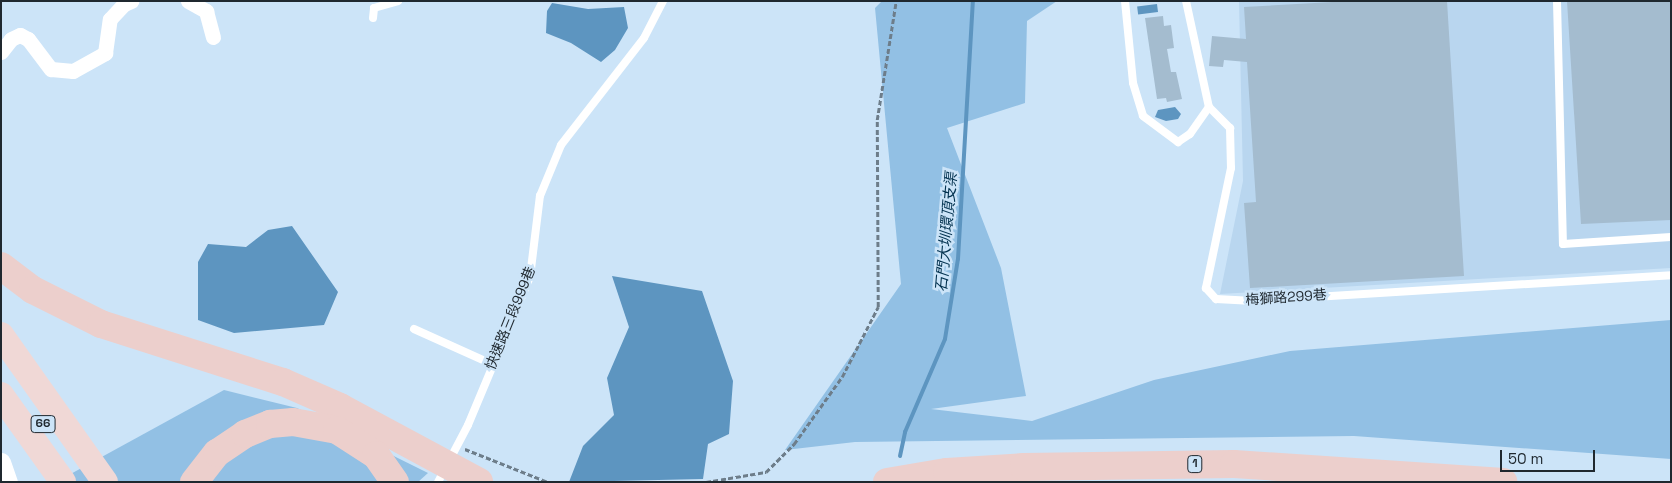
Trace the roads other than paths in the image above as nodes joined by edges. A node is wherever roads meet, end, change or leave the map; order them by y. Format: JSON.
{"nodes":[{"id":1,"x":131,"y":1,"type":"edge"},
{"id":2,"x":188,"y":1,"type":"edge"},
{"id":3,"x":398,"y":1,"type":"edge"},
{"id":4,"x":663,"y":1,"type":"edge"},
{"id":5,"x":1125,"y":1,"type":"edge"},
{"id":6,"x":1186,"y":1,"type":"edge"},
{"id":7,"x":1557,"y":1,"type":"edge"},
{"id":8,"x":373,"y":18,"type":"dead end"},
{"id":9,"x":214,"y":36,"type":"dead end"},
{"id":10,"x":1,"y":52,"type":"edge"},
{"id":11,"x":1209,"y":107,"type":"junction"},
{"id":12,"x":1671,"y":237,"type":"edge"},
{"id":13,"x":1,"y":266,"type":"edge"},
{"id":14,"x":1671,"y":275,"type":"edge"},
{"id":15,"x":1,"y":282,"type":"edge"},
{"id":16,"x":414,"y":329,"type":"dead end"},
{"id":17,"x":1,"y":335,"type":"edge"},
{"id":18,"x":492,"y":364,"type":"junction"},
{"id":19,"x":1,"y":366,"type":"edge"},
{"id":20,"x":1,"y":395,"type":"edge"},
{"id":21,"x":340,"y":407,"type":"junction"},
{"id":22,"x":1,"y":427,"type":"edge"},
{"id":23,"x":1,"y":462,"type":"edge"},
{"id":24,"x":8,"y":482,"type":"edge"},
{"id":25,"x":40,"y":482,"type":"edge"},
{"id":26,"x":62,"y":482,"type":"edge"},
{"id":27,"x":84,"y":482,"type":"edge"},
{"id":28,"x":105,"y":482,"type":"edge"},
{"id":29,"x":194,"y":482,"type":"edge"},
{"id":30,"x":394,"y":482,"type":"edge"},
{"id":31,"x":438,"y":482,"type":"edge"},
{"id":32,"x":479,"y":482,"type":"edge"},
{"id":33,"x":887,"y":482,"type":"edge"},
{"id":34,"x":1503,"y":482,"type":"edge"}],
"edges":[{"from":1,"to":10,"type":"street"},
{"from":2,"to":9,"type":"street"},
{"from":3,"to":8,"type":"lane"},
{"from":4,"to":18,"type":"lane","name":"快速路三段999巷"},
{"from":5,"to":11,"type":"lane"},
{"from":6,"to":11,"type":"lane"},
{"from":7,"to":12,"type":"lane"},
{"from":11,"to":14,"type":"lane","name":"梅獅路299巷"},
{"from":13,"to":21,"type":"highway"},
{"from":15,"to":21,"type":"highway"},
{"from":16,"to":18,"type":"lane"},
{"from":17,"to":28,"type":"highway"},
{"from":18,"to":31,"type":"lane","name":"快速路三段999巷"},
{"from":19,"to":27,"type":"highway","number":"66"},
{"from":20,"to":26,"type":"highway","number":"66"},
{"from":21,"to":32,"type":"highway"},
{"from":22,"to":25,"type":"highway"},
{"from":23,"to":24,"type":"street"},
{"from":29,"to":30,"type":"highway"},
{"from":33,"to":34,"type":"highway","number":"1"}]}
